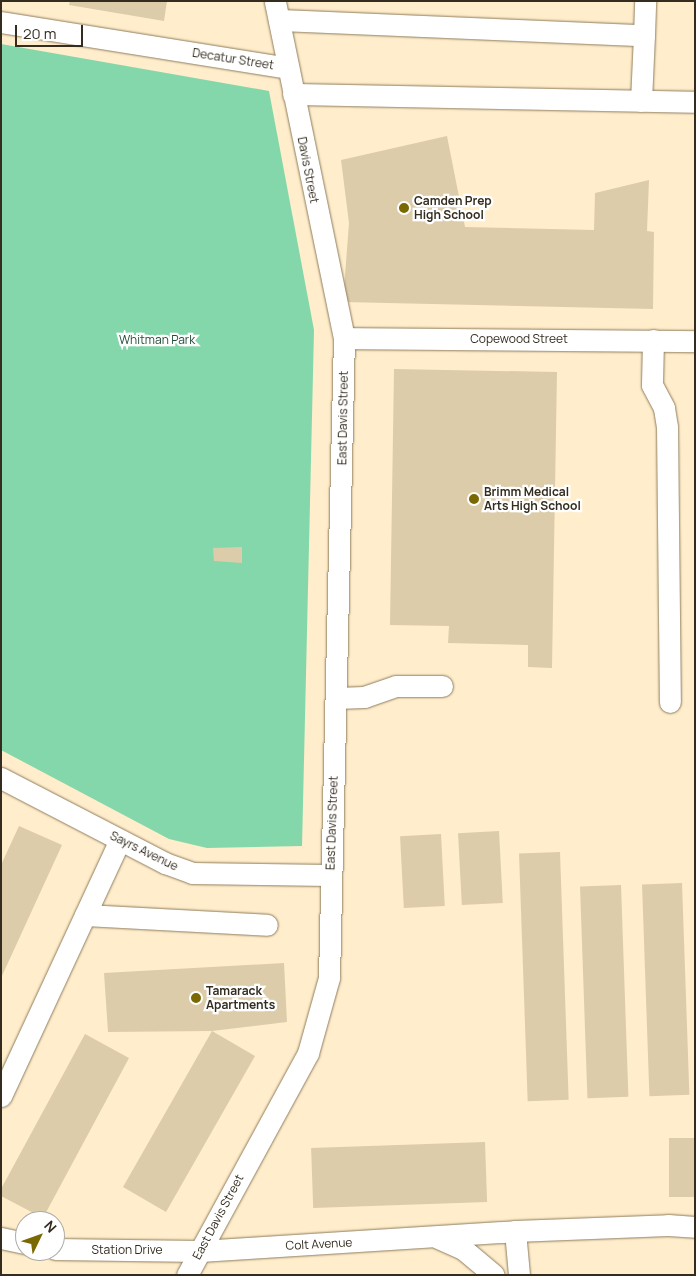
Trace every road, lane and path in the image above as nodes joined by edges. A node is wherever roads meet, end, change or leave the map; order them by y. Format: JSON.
{"nodes":[{"id":1,"x":645,"y":1,"type":"edge"},
{"id":2,"x":277,"y":10,"type":"edge"},
{"id":3,"x":1,"y":22,"type":"edge"},
{"id":4,"x":644,"y":35,"type":"junction"},
{"id":5,"x":288,"y":68,"type":"junction"},
{"id":6,"x":293,"y":94,"type":"junction"},
{"id":7,"x":641,"y":101,"type":"junction"},
{"id":8,"x":695,"y":102,"type":"edge"},
{"id":9,"x":344,"y":338,"type":"junction"},
{"id":10,"x":653,"y":340,"type":"junction"},
{"id":11,"x":695,"y":341,"type":"edge"},
{"id":12,"x":442,"y":686,"type":"dead end"},
{"id":13,"x":336,"y":698,"type":"junction"},
{"id":14,"x":670,"y":702,"type":"dead end"},
{"id":15,"x":1,"y":778,"type":"edge"},
{"id":16,"x":120,"y":840,"type":"junction"},
{"id":17,"x":330,"y":875,"type":"junction"},
{"id":18,"x":85,"y":915,"type":"junction"},
{"id":19,"x":267,"y":925,"type":"dead end"},
{"id":20,"x":1,"y":1096,"type":"edge"},
{"id":21,"x":695,"y":1227,"type":"edge"},
{"id":22,"x":515,"y":1231,"type":"junction"},
{"id":23,"x":1,"y":1238,"type":"edge"},
{"id":24,"x":438,"y":1238,"type":"junction"},
{"id":25,"x":15,"y":1241,"type":"edge"},
{"id":26,"x":65,"y":1249,"type":"edge"},
{"id":27,"x":200,"y":1251,"type":"junction"},
{"id":28,"x":187,"y":1275,"type":"edge"},
{"id":29,"x":494,"y":1275,"type":"edge"},
{"id":30,"x":519,"y":1275,"type":"edge"}],
"edges":[{"from":1,"to":4,"type":"street"},
{"from":2,"to":4,"type":"street"},
{"from":2,"to":5,"type":"street","name":"Davis Street"},
{"from":3,"to":5,"type":"street","name":"Decatur Street"},
{"from":4,"to":7,"type":"street"},
{"from":5,"to":6,"type":"street","name":"Davis Street"},
{"from":6,"to":7,"type":"street"},
{"from":6,"to":9,"type":"street","name":"Davis Street"},
{"from":7,"to":8,"type":"street"},
{"from":9,"to":10,"type":"street","name":"Copewood Street"},
{"from":9,"to":13,"type":"street","name":"East Davis Street"},
{"from":10,"to":11,"type":"street","name":"Copewood Street"},
{"from":10,"to":14,"type":"street"},
{"from":12,"to":13,"type":"street"},
{"from":13,"to":17,"type":"street","name":"East Davis Street"},
{"from":15,"to":16,"type":"street","name":"Sayrs Avenue"},
{"from":16,"to":17,"type":"street","name":"Sayrs Avenue"},
{"from":16,"to":18,"type":"street"},
{"from":17,"to":27,"type":"street","name":"East Davis Street"},
{"from":18,"to":19,"type":"street"},
{"from":18,"to":20,"type":"street"},
{"from":21,"to":22,"type":"street","name":"Colt Avenue"},
{"from":22,"to":24,"type":"street","name":"Colt Avenue"},
{"from":22,"to":30,"type":"street"},
{"from":23,"to":25,"type":"street"},
{"from":24,"to":27,"type":"street","name":"Colt Avenue"},
{"from":24,"to":29,"type":"street","name":"Colt Avenue"},
{"from":26,"to":27,"type":"street","name":"Station Drive"},
{"from":27,"to":28,"type":"street","name":"East Davis Street"}]}
